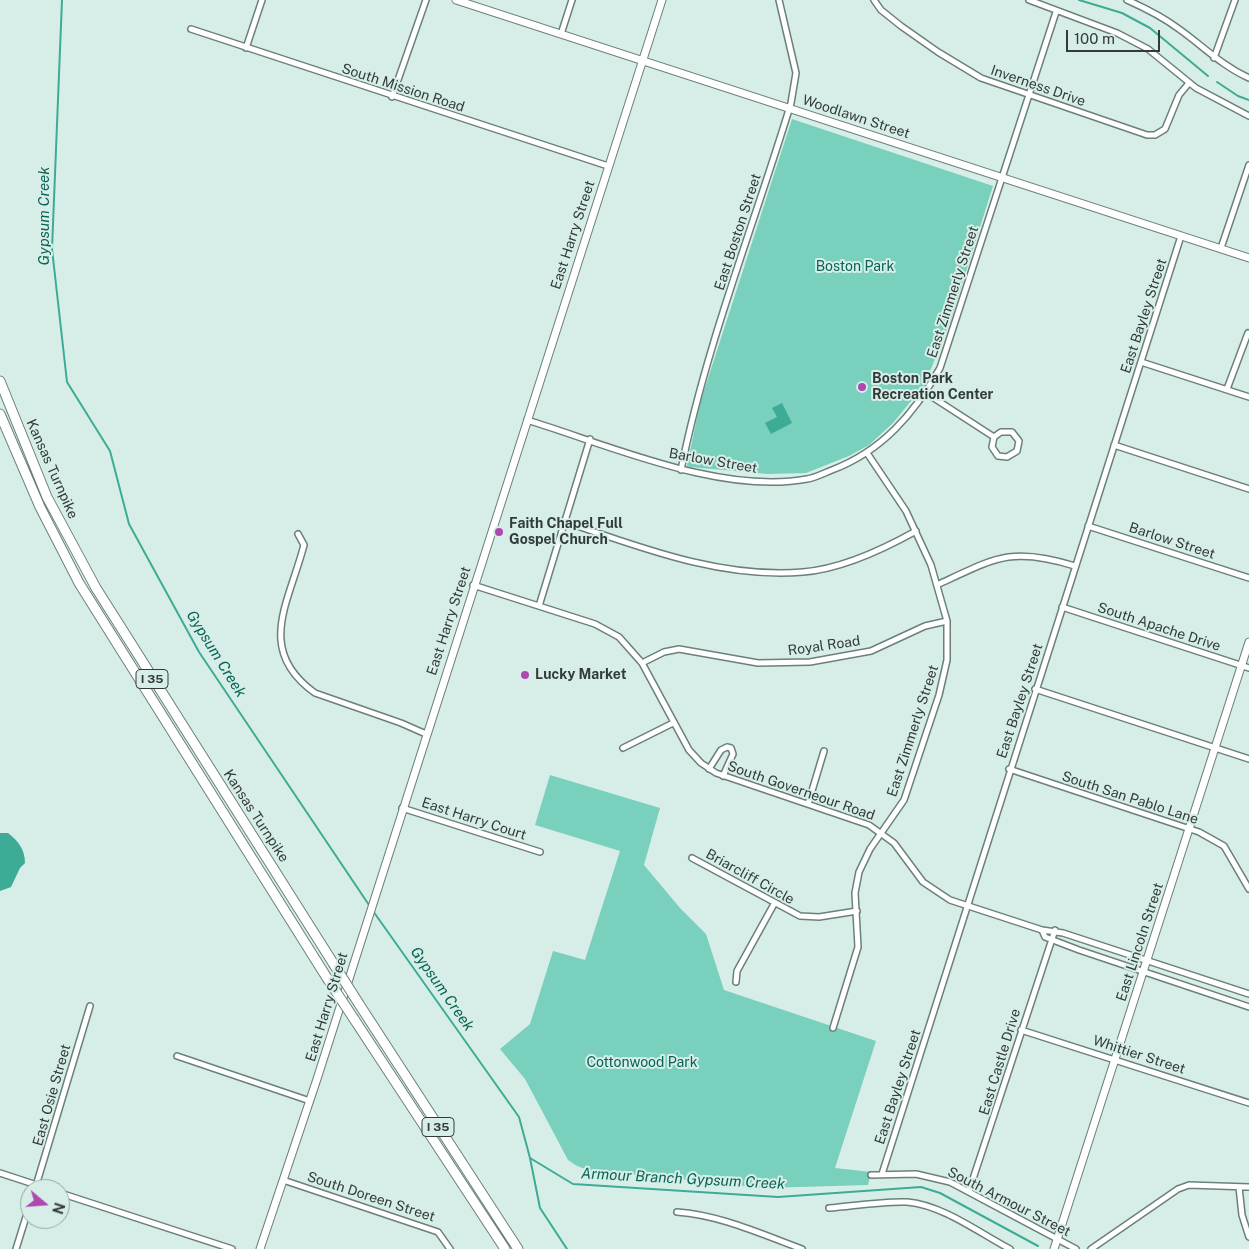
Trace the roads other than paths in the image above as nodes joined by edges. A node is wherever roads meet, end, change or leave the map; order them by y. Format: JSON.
{"nodes":[{"id":1,"x":262,"y":0,"type":"edge"},
{"id":2,"x":426,"y":0,"type":"edge"},
{"id":3,"x":456,"y":0,"type":"edge"},
{"id":4,"x":572,"y":0,"type":"edge"},
{"id":5,"x":662,"y":0,"type":"edge"},
{"id":6,"x":779,"y":0,"type":"edge"},
{"id":7,"x":874,"y":0,"type":"edge"},
{"id":8,"x":1029,"y":0,"type":"edge"},
{"id":9,"x":1127,"y":0,"type":"edge"},
{"id":10,"x":1147,"y":0,"type":"edge"},
{"id":11,"x":1235,"y":0,"type":"edge"},
{"id":12,"x":1144,"y":7,"type":"junction"},
{"id":13,"x":1056,"y":12,"type":"junction"},
{"id":14,"x":191,"y":29,"type":"dead end"},
{"id":15,"x":561,"y":34,"type":"junction"},
{"id":16,"x":246,"y":48,"type":"junction"},
{"id":17,"x":1214,"y":58,"type":"junction"},
{"id":18,"x":642,"y":60,"type":"junction"},
{"id":19,"x":1249,"y":78,"type":"edge"},
{"id":20,"x":1189,"y":83,"type":"junction"},
{"id":21,"x":392,"y":96,"type":"junction"},
{"id":22,"x":1028,"y":96,"type":"junction"},
{"id":23,"x":790,"y":109,"type":"junction"},
{"id":24,"x":1249,"y":116,"type":"edge"},
{"id":25,"x":1249,"y":165,"type":"edge"},
{"id":26,"x":608,"y":166,"type":"junction"},
{"id":27,"x":1002,"y":178,"type":"junction"},
{"id":28,"x":1181,"y":236,"type":"junction"},
{"id":29,"x":1221,"y":248,"type":"junction"},
{"id":30,"x":1249,"y":258,"type":"edge"},
{"id":31,"x":1248,"y":332,"type":"dead end"},
{"id":32,"x":1141,"y":362,"type":"junction"},
{"id":33,"x":0,"y":381,"type":"edge"},
{"id":34,"x":1227,"y":389,"type":"junction"},
{"id":35,"x":926,"y":393,"type":"junction"},
{"id":36,"x":1249,"y":397,"type":"edge"},
{"id":37,"x":0,"y":414,"type":"edge"},
{"id":38,"x":527,"y":420,"type":"junction"},
{"id":39,"x":994,"y":437,"type":"junction"},
{"id":40,"x":590,"y":439,"type":"junction"},
{"id":41,"x":1114,"y":445,"type":"junction"},
{"id":42,"x":867,"y":453,"type":"junction"},
{"id":43,"x":681,"y":470,"type":"junction"},
{"id":44,"x":1249,"y":488,"type":"edge"},
{"id":45,"x":563,"y":521,"type":"junction"},
{"id":46,"x":1088,"y":526,"type":"junction"},
{"id":47,"x":916,"y":532,"type":"junction"},
{"id":48,"x":298,"y":534,"type":"dead end"},
{"id":49,"x":1075,"y":566,"type":"junction"},
{"id":50,"x":1249,"y":578,"type":"edge"},
{"id":51,"x":474,"y":585,"type":"junction"},
{"id":52,"x":937,"y":585,"type":"junction"},
{"id":53,"x":539,"y":606,"type":"junction"},
{"id":54,"x":1062,"y":608,"type":"junction"},
{"id":55,"x":947,"y":621,"type":"junction"},
{"id":56,"x":1249,"y":642,"type":"edge"},
{"id":57,"x":642,"y":663,"type":"junction"},
{"id":58,"x":1241,"y":666,"type":"junction"},
{"id":59,"x":1249,"y":668,"type":"edge"},
{"id":60,"x":1035,"y":689,"type":"junction"},
{"id":61,"x":673,"y":723,"type":"junction"},
{"id":62,"x":426,"y":734,"type":"junction"},
{"id":63,"x":623,"y":748,"type":"dead end"},
{"id":64,"x":1215,"y":748,"type":"junction"},
{"id":65,"x":824,"y":751,"type":"dead end"},
{"id":66,"x":1249,"y":759,"type":"edge"},
{"id":67,"x":709,"y":769,"type":"junction"},
{"id":68,"x":1009,"y":769,"type":"junction"},
{"id":69,"x":723,"y":776,"type":"junction"},
{"id":70,"x":808,"y":804,"type":"junction"},
{"id":71,"x":402,"y":808,"type":"junction"},
{"id":72,"x":1189,"y":829,"type":"junction"},
{"id":73,"x":882,"y":833,"type":"junction"},
{"id":74,"x":540,"y":852,"type":"dead end"},
{"id":75,"x":692,"y":858,"type":"dead end"},
{"id":76,"x":1249,"y":889,"type":"edge"},
{"id":77,"x":774,"y":904,"type":"junction"},
{"id":78,"x":966,"y":907,"type":"junction"},
{"id":79,"x":857,"y":911,"type":"junction"},
{"id":80,"x":1042,"y":930,"type":"junction"},
{"id":81,"x":1055,"y":930,"type":"junction"},
{"id":82,"x":1052,"y":939,"type":"junction"},
{"id":83,"x":1147,"y":961,"type":"junction"},
{"id":84,"x":1143,"y":971,"type":"junction"},
{"id":85,"x":736,"y":982,"type":"dead end"},
{"id":86,"x":1249,"y":994,"type":"edge"},
{"id":87,"x":90,"y":1006,"type":"dead end"},
{"id":88,"x":1249,"y":1007,"type":"edge"},
{"id":89,"x":833,"y":1028,"type":"dead end"},
{"id":90,"x":1021,"y":1030,"type":"junction"},
{"id":91,"x":178,"y":1056,"type":"dead end"},
{"id":92,"x":1115,"y":1060,"type":"junction"},
{"id":93,"x":310,"y":1101,"type":"junction"},
{"id":94,"x":1249,"y":1102,"type":"edge"},
{"id":95,"x":0,"y":1173,"type":"edge"},
{"id":96,"x":882,"y":1174,"type":"junction"},
{"id":97,"x":871,"y":1175,"type":"dead end"},
{"id":98,"x":38,"y":1179,"type":"edge"},
{"id":99,"x":283,"y":1180,"type":"junction"},
{"id":100,"x":20,"y":1181,"type":"edge"},
{"id":101,"x":1239,"y":1186,"type":"junction"},
{"id":102,"x":1249,"y":1187,"type":"edge"},
{"id":103,"x":969,"y":1191,"type":"junction"},
{"id":104,"x":70,"y":1196,"type":"edge"},
{"id":105,"x":829,"y":1208,"type":"dead end"},
{"id":106,"x":676,"y":1212,"type":"dead end"},
{"id":107,"x":22,"y":1229,"type":"edge"},
{"id":108,"x":1249,"y":1237,"type":"edge"},
{"id":109,"x":1057,"y":1238,"type":"junction"},
{"id":110,"x":16,"y":1249,"type":"edge"},
{"id":111,"x":232,"y":1249,"type":"edge"},
{"id":112,"x":260,"y":1249,"type":"edge"},
{"id":113,"x":450,"y":1249,"type":"edge"},
{"id":114,"x":505,"y":1249,"type":"edge"},
{"id":115,"x":518,"y":1249,"type":"edge"},
{"id":116,"x":802,"y":1249,"type":"edge"},
{"id":117,"x":1010,"y":1249,"type":"edge"},
{"id":118,"x":1054,"y":1249,"type":"edge"},
{"id":119,"x":1076,"y":1249,"type":"edge"},
{"id":120,"x":1091,"y":1249,"type":"edge"}],
"edges":[{"from":1,"to":16,"type":"street"},
{"from":2,"to":21,"type":"street"},
{"from":3,"to":15,"type":"street","name":"Woodlawn Street"},
{"from":4,"to":15,"type":"street"},
{"from":5,"to":18,"type":"street","name":"East Harry Street"},
{"from":6,"to":23,"type":"street","name":"East Boston Street"},
{"from":7,"to":22,"type":"street","name":"Inverness Drive"},
{"from":8,"to":13,"type":"street"},
{"from":9,"to":12,"type":"street"},
{"from":10,"to":12,"type":"street"},
{"from":11,"to":17,"type":"street"},
{"from":12,"to":17,"type":"street"},
{"from":13,"to":20,"type":"street"},
{"from":13,"to":22,"type":"street","name":"East Zimmerly Street"},
{"from":14,"to":16,"type":"street","name":"South Mission Road"},
{"from":15,"to":18,"type":"street","name":"Woodlawn Street"},
{"from":16,"to":21,"type":"street","name":"South Mission Road"},
{"from":17,"to":19,"type":"street"},
{"from":18,"to":23,"type":"street","name":"Woodlawn Street"},
{"from":18,"to":26,"type":"street","name":"East Harry Street"},
{"from":20,"to":22,"type":"street","name":"Inverness Drive"},
{"from":20,"to":24,"type":"street"},
{"from":21,"to":26,"type":"street","name":"South Mission Road"},
{"from":22,"to":27,"type":"street","name":"East Zimmerly Street"},
{"from":23,"to":27,"type":"street","name":"Woodlawn Street"},
{"from":23,"to":43,"type":"street","name":"East Boston Street"},
{"from":25,"to":29,"type":"street"},
{"from":26,"to":38,"type":"street","name":"East Harry Street"},
{"from":27,"to":28,"type":"street","name":"Woodlawn Street"},
{"from":27,"to":35,"type":"street","name":"East Zimmerly Street"},
{"from":28,"to":29,"type":"street","name":"Woodlawn Street"},
{"from":28,"to":32,"type":"street","name":"East Bayley Street"},
{"from":29,"to":30,"type":"street","name":"Woodlawn Street"},
{"from":31,"to":34,"type":"street"},
{"from":32,"to":34,"type":"street"},
{"from":32,"to":41,"type":"street","name":"East Bayley Street"},
{"from":33,"to":115,"type":"highway","name":"Kansas Turnpike","number":"I 35","bridge":true},
{"from":34,"to":36,"type":"street"},
{"from":35,"to":39,"type":"street"},
{"from":35,"to":42,"type":"street","name":"East Zimmerly Street"},
{"from":37,"to":114,"type":"highway","name":"Kansas Turnpike","number":"I 35","bridge":true},
{"from":38,"to":40,"type":"street","name":"Barlow Street"},
{"from":38,"to":51,"type":"street","name":"East Harry Street"},
{"from":39,"to":39,"type":"street"},
{"from":40,"to":43,"type":"street","name":"Barlow Street"},
{"from":40,"to":45,"type":"street"},
{"from":41,"to":44,"type":"street"},
{"from":41,"to":46,"type":"street","name":"East Bayley Street"},
{"from":42,"to":43,"type":"street","name":"Barlow Street"},
{"from":42,"to":47,"type":"street","name":"East Zimmerly Street"},
{"from":45,"to":47,"type":"street"},
{"from":45,"to":53,"type":"street"},
{"from":46,"to":49,"type":"street","name":"East Bayley Street"},
{"from":46,"to":50,"type":"street","name":"Barlow Street"},
{"from":47,"to":52,"type":"street","name":"East Zimmerly Street"},
{"from":48,"to":62,"type":"street"},
{"from":49,"to":52,"type":"street"},
{"from":49,"to":54,"type":"street","name":"East Bayley Street"},
{"from":51,"to":53,"type":"street","name":"South Governeour Road"},
{"from":51,"to":62,"type":"street","name":"East Harry Street"},
{"from":52,"to":55,"type":"street","name":"East Zimmerly Street"},
{"from":53,"to":57,"type":"street","name":"South Governeour Road"},
{"from":54,"to":58,"type":"street","name":"South Apache Drive"},
{"from":54,"to":60,"type":"street","name":"East Bayley Street"},
{"from":55,"to":57,"type":"street","name":"Royal Road"},
{"from":55,"to":73,"type":"street","name":"East Zimmerly Street"},
{"from":56,"to":58,"type":"street","name":"East Lincoln Street"},
{"from":57,"to":61,"type":"street","name":"South Governeour Road"},
{"from":58,"to":59,"type":"street","name":"South Apache Drive"},
{"from":58,"to":64,"type":"street","name":"East Lincoln Street"},
{"from":60,"to":64,"type":"street"},
{"from":60,"to":68,"type":"street","name":"East Bayley Street"},
{"from":61,"to":63,"type":"street"},
{"from":61,"to":67,"type":"street","name":"South Governeour Road"},
{"from":62,"to":71,"type":"street","name":"East Harry Street"},
{"from":64,"to":66,"type":"street"},
{"from":64,"to":72,"type":"street","name":"East Lincoln Street"},
{"from":65,"to":70,"type":"street"},
{"from":67,"to":69,"type":"street","name":"South Governeour Road"},
{"from":67,"to":69,"type":"street"},
{"from":68,"to":72,"type":"street","name":"South San Pablo Lane"},
{"from":68,"to":78,"type":"street","name":"East Bayley Street"},
{"from":69,"to":70,"type":"street","name":"South Governeour Road"},
{"from":70,"to":73,"type":"street","name":"South Governeour Road"},
{"from":71,"to":74,"type":"street","name":"East Harry Court"},
{"from":71,"to":93,"type":"street","name":"East Harry Street"},
{"from":72,"to":76,"type":"street","name":"South San Pablo Lane"},
{"from":72,"to":83,"type":"street","name":"East Lincoln Street"},
{"from":73,"to":78,"type":"street","name":"South Governeour Road"},
{"from":73,"to":79,"type":"street","name":"East Zimmerly Street"},
{"from":75,"to":77,"type":"street","name":"Briarcliff Circle"},
{"from":77,"to":79,"type":"street","name":"Briarcliff Circle"},
{"from":77,"to":85,"type":"street"},
{"from":78,"to":80,"type":"street","name":"South Governeour Road"},
{"from":78,"to":96,"type":"street","name":"East Bayley Street"},
{"from":79,"to":89,"type":"street","name":"East Zimmerly Street"},
{"from":80,"to":81,"type":"street","name":"South Governeour Road"},
{"from":80,"to":82,"type":"street"},
{"from":81,"to":82,"type":"street","name":"East Castle Drive"},
{"from":81,"to":83,"type":"street","name":"South Governeour Road"},
{"from":82,"to":84,"type":"street"},
{"from":82,"to":90,"type":"street","name":"East Castle Drive"},
{"from":83,"to":84,"type":"street","name":"East Lincoln Street"},
{"from":83,"to":86,"type":"street","name":"South Governeour Road"},
{"from":84,"to":88,"type":"street"},
{"from":84,"to":92,"type":"street","name":"East Lincoln Street"},
{"from":87,"to":98,"type":"street","name":"East Osie Street"},
{"from":90,"to":92,"type":"street","name":"Whittier Street"},
{"from":90,"to":103,"type":"street","name":"East Castle Drive"},
{"from":91,"to":93,"type":"street"},
{"from":92,"to":94,"type":"street","name":"Whittier Street"},
{"from":92,"to":109,"type":"street","name":"East Lincoln Street"},
{"from":93,"to":99,"type":"street","name":"East Harry Street"},
{"from":95,"to":100,"type":"street"},
{"from":96,"to":97,"type":"street","name":"South Armour Street"},
{"from":96,"to":103,"type":"street","name":"South Armour Street"},
{"from":99,"to":112,"type":"street","name":"East Harry Street"},
{"from":99,"to":113,"type":"street","name":"South Doreen Street"},
{"from":101,"to":102,"type":"street"},
{"from":101,"to":108,"type":"street"},
{"from":101,"to":120,"type":"street"},
{"from":103,"to":109,"type":"street","name":"South Armour Street"},
{"from":104,"to":111,"type":"street"},
{"from":105,"to":117,"type":"street"},
{"from":106,"to":116,"type":"street"},
{"from":107,"to":110,"type":"street"},
{"from":109,"to":118,"type":"street","name":"East Lincoln Street"},
{"from":109,"to":119,"type":"street","name":"South Armour Street"}]}
